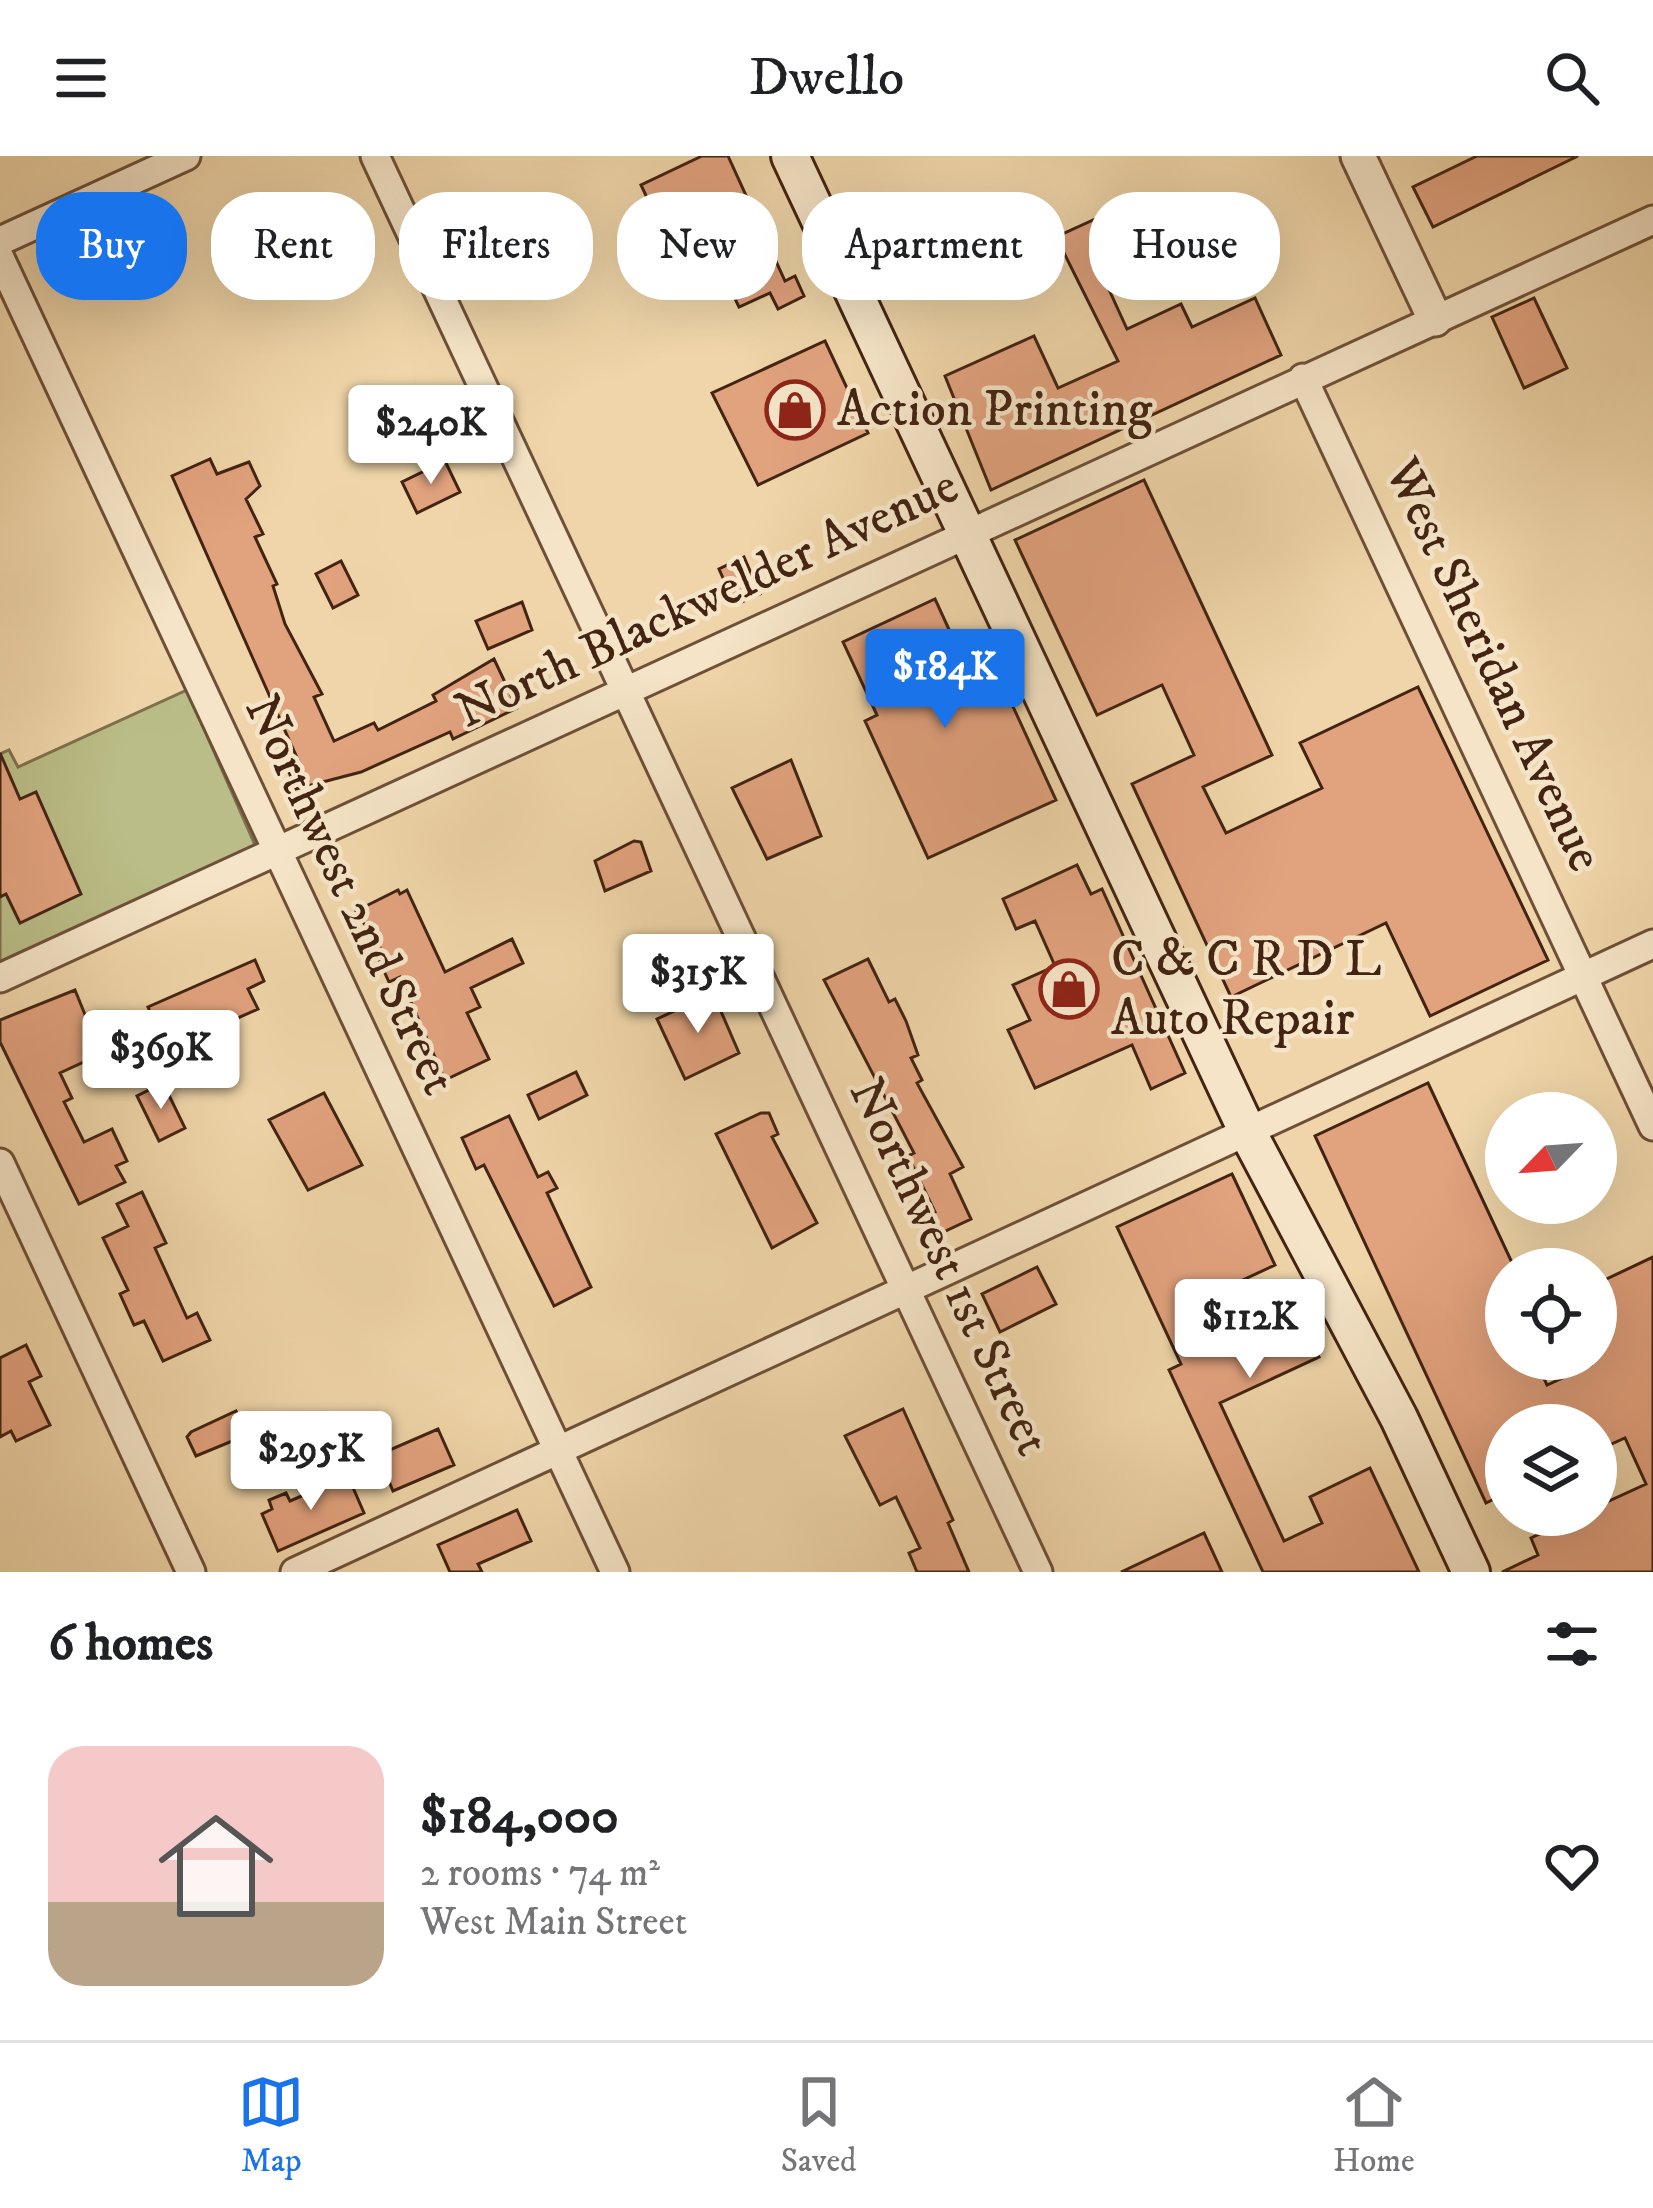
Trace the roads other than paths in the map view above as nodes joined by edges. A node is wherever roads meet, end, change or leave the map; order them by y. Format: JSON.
{"nodes":[{"id":1,"x":186,"y":156,"type":"edge"},
{"id":2,"x":375,"y":156,"type":"edge"},
{"id":3,"x":790,"y":156,"type":"edge"},
{"id":4,"x":1358,"y":156,"type":"edge"},
{"id":5,"x":1653,"y":220,"type":"edge"},
{"id":6,"x":0,"y":242,"type":"edge"},
{"id":7,"x":0,"y":258,"type":"edge"},
{"id":8,"x":1435,"y":319,"type":"junction"},
{"id":9,"x":1303,"y":378,"type":"junction"},
{"id":10,"x":965,"y":533,"type":"junction"},
{"id":11,"x":626,"y":688,"type":"junction"},
{"id":12,"x":276,"y":853,"type":"junction"},
{"id":13,"x":1653,"y":944,"type":"edge"},
{"id":14,"x":1583,"y":976,"type":"junction"},
{"id":15,"x":0,"y":978,"type":"edge"},
{"id":16,"x":1653,"y":1126,"type":"edge"},
{"id":17,"x":1248,"y":1133,"type":"junction"},
{"id":18,"x":0,"y":1163,"type":"edge"},
{"id":19,"x":906,"y":1289,"type":"junction"},
{"id":20,"x":558,"y":1450,"type":"junction"},
{"id":21,"x":191,"y":1572,"type":"edge"},
{"id":22,"x":296,"y":1572,"type":"edge"},
{"id":23,"x":615,"y":1572,"type":"edge"},
{"id":24,"x":1038,"y":1572,"type":"edge"},
{"id":25,"x":1471,"y":1572,"type":"edge"}],
"edges":[{"from":1,"to":6,"type":"street"},
{"from":2,"to":11,"type":"street","name":"Northwest 1st Street"},
{"from":3,"to":10,"type":"main road"},
{"from":4,"to":8,"type":"street"},
{"from":5,"to":8,"type":"street","name":"North Blackwelder Avenue"},
{"from":7,"to":12,"type":"street","name":"Northwest 2nd Street"},
{"from":8,"to":9,"type":"street","name":"North Blackwelder Avenue"},
{"from":9,"to":10,"type":"street","name":"North Blackwelder Avenue"},
{"from":9,"to":14,"type":"street","name":"West Sheridan Avenue"},
{"from":10,"to":11,"type":"street","name":"North Blackwelder Avenue"},
{"from":10,"to":17,"type":"main road"},
{"from":11,"to":12,"type":"street","name":"North Blackwelder Avenue"},
{"from":11,"to":19,"type":"street","name":"Northwest 1st Street"},
{"from":12,"to":15,"type":"street","name":"North Blackwelder Avenue"},
{"from":12,"to":20,"type":"street","name":"Northwest 2nd Street"},
{"from":13,"to":14,"type":"street"},
{"from":14,"to":16,"type":"street","name":"West Sheridan Avenue"},
{"from":14,"to":17,"type":"street"},
{"from":17,"to":19,"type":"street"},
{"from":17,"to":25,"type":"main road"},
{"from":18,"to":21,"type":"street"},
{"from":19,"to":20,"type":"street"},
{"from":19,"to":24,"type":"street","name":"Northwest 1st Street"},
{"from":20,"to":22,"type":"street"},
{"from":20,"to":23,"type":"street","name":"Northwest 2nd Street"}]}
